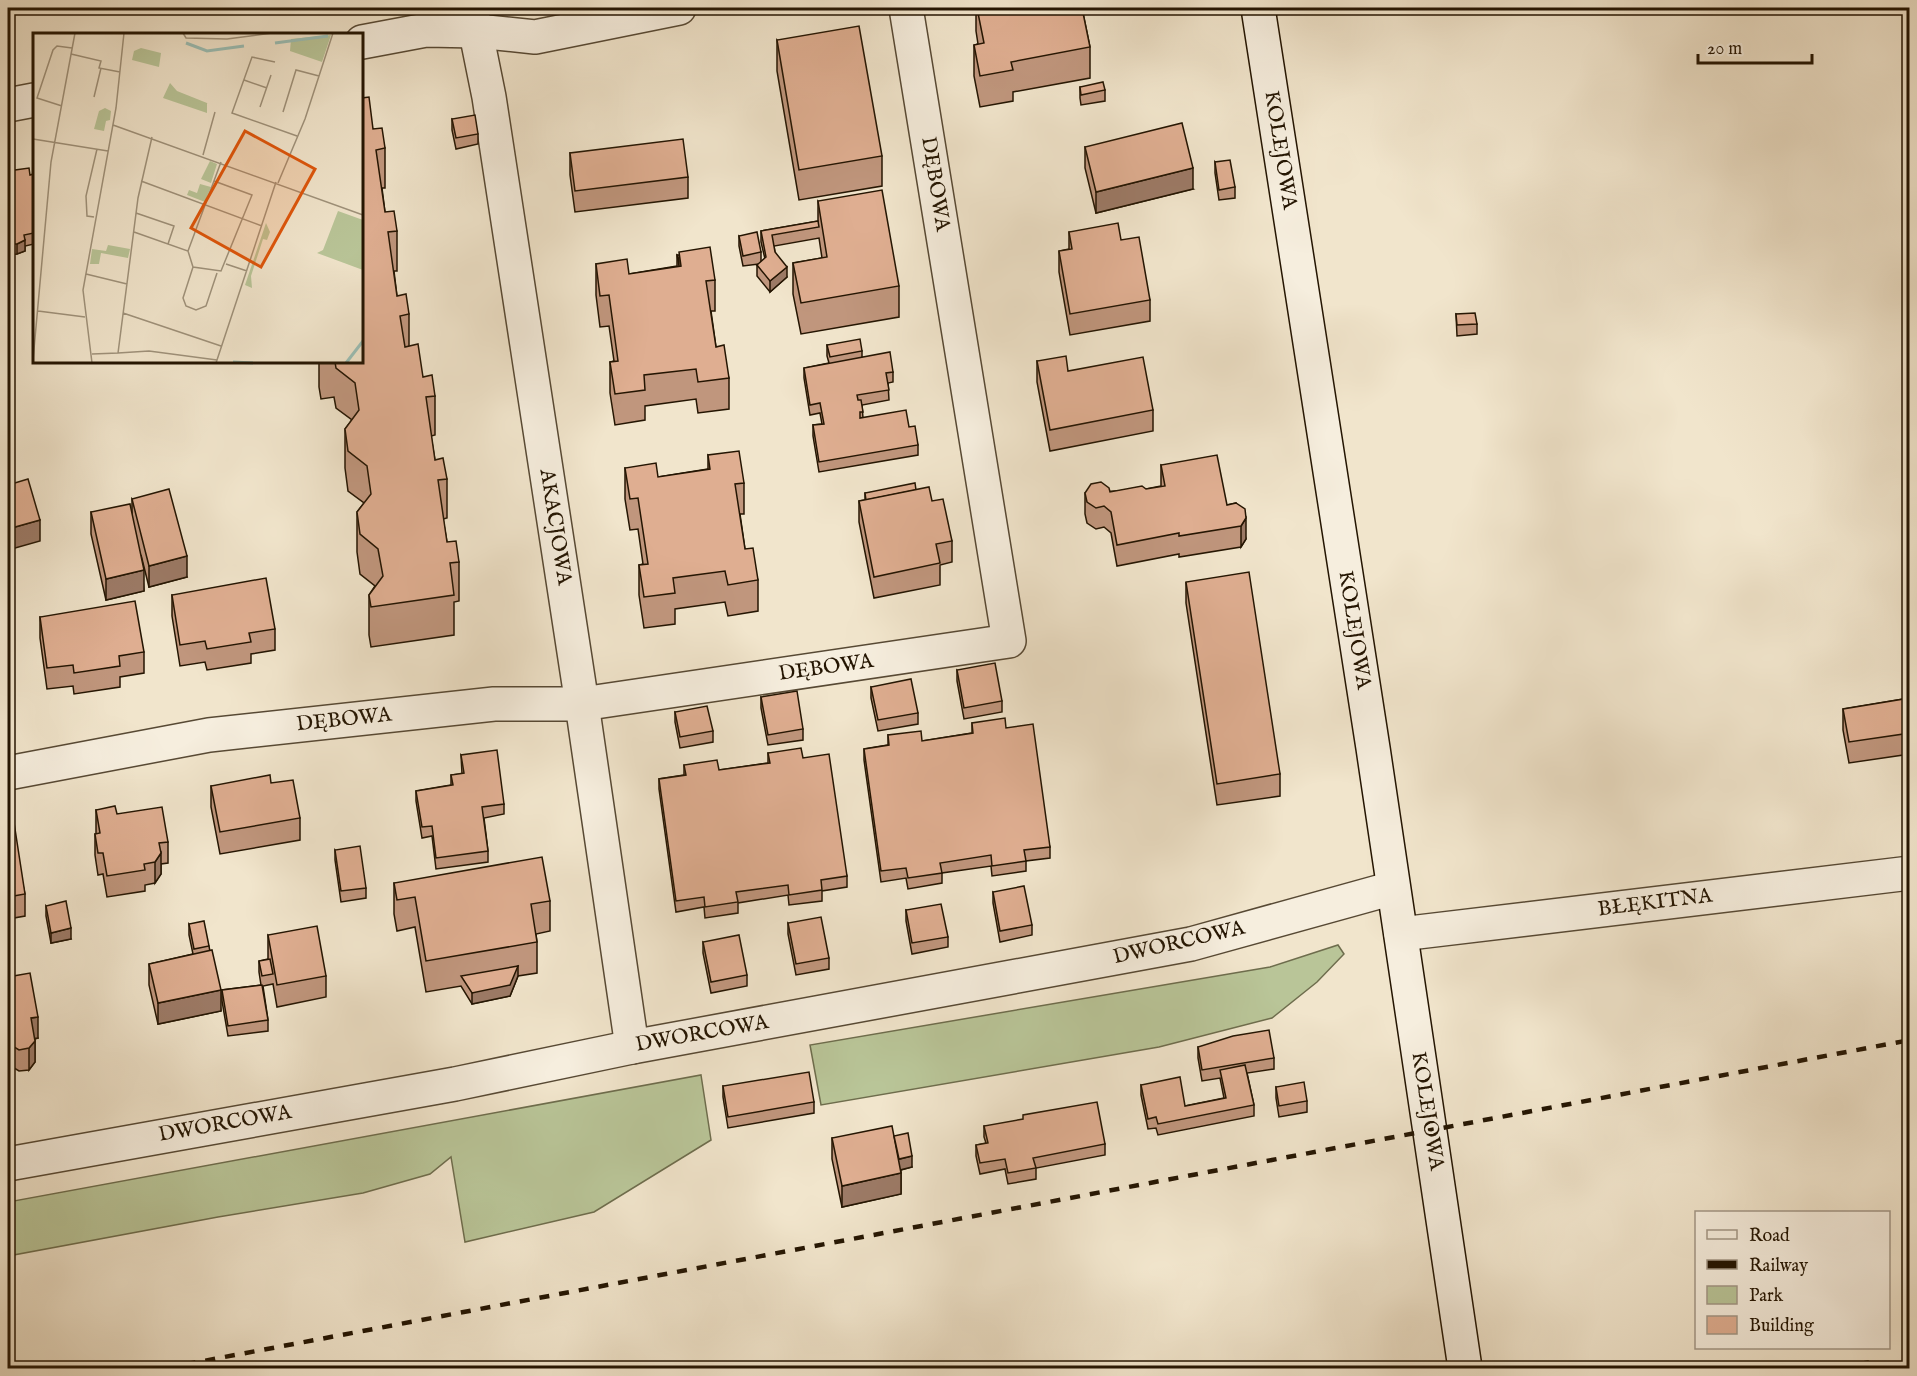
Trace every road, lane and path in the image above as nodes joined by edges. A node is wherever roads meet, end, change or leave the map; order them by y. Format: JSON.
{"nodes":[{"id":1,"x":679,"y":8,"type":"edge"},
{"id":2,"x":906,"y":8,"type":"edge"},
{"id":3,"x":1258,"y":8,"type":"edge"},
{"id":4,"x":474,"y":19,"type":"edge"},
{"id":5,"x":363,"y":42,"type":"edge"},
{"id":6,"x":33,"y":100,"type":"edge"},
{"id":7,"x":8,"y":105,"type":"edge"},
{"id":8,"x":582,"y":704,"type":"junction"},
{"id":9,"x":8,"y":773,"type":"edge"},
{"id":10,"x":1910,"y":873,"type":"edge"},
{"id":11,"x":1393,"y":888,"type":"junction"},
{"id":12,"x":1401,"y":934,"type":"junction"},
{"id":13,"x":632,"y":1047,"type":"junction"},
{"id":14,"x":8,"y":1164,"type":"edge"},
{"id":15,"x":1465,"y":1368,"type":"edge"}],
"edges":[{"from":1,"to":4,"type":"street"},
{"from":2,"to":8,"type":"street","name":"DĘBOWA"},
{"from":3,"to":11,"type":"street","name":"KOLEJOWA"},
{"from":4,"to":5,"type":"street"},
{"from":4,"to":8,"type":"street","name":"AKACJOWA"},
{"from":6,"to":7,"type":"street"},
{"from":8,"to":9,"type":"street","name":"DĘBOWA"},
{"from":8,"to":13,"type":"street","name":"AKACJOWA"},
{"from":10,"to":12,"type":"street","name":"BŁĘKITNA"},
{"from":11,"to":12,"type":"street","name":"KOLEJOWA"},
{"from":11,"to":13,"type":"street","name":"DWORCOWA"},
{"from":12,"to":15,"type":"street","name":"KOLEJOWA"},
{"from":13,"to":14,"type":"street","name":"DWORCOWA"}]}
